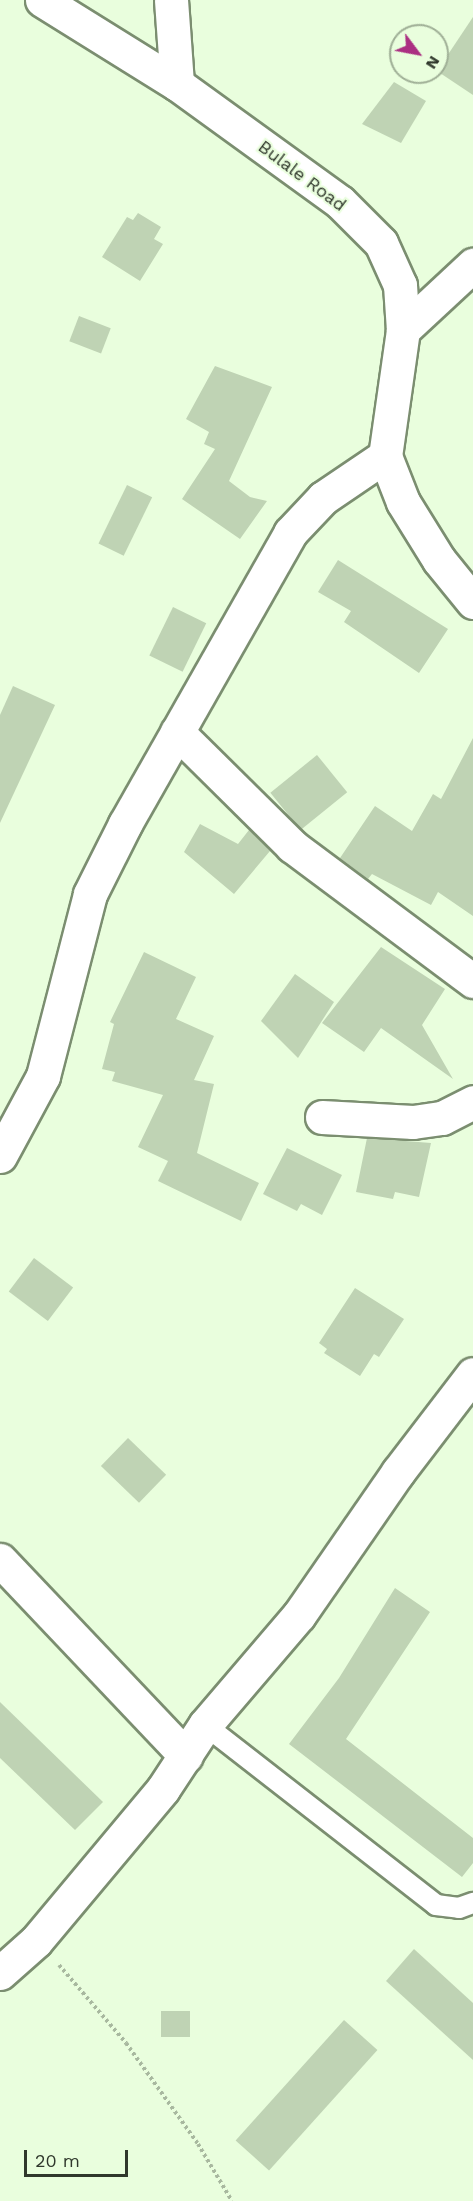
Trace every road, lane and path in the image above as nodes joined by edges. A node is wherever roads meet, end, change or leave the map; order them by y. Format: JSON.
{"nodes":[{"id":1,"x":42,"y":0,"type":"edge"},
{"id":2,"x":171,"y":0,"type":"edge"},
{"id":3,"x":177,"y":84,"type":"junction"},
{"id":4,"x":473,"y":265,"type":"edge"},
{"id":5,"x":404,"y":330,"type":"junction"},
{"id":6,"x":385,"y":456,"type":"junction"},
{"id":7,"x":473,"y":602,"type":"edge"},
{"id":8,"x":177,"y":732,"type":"junction"},
{"id":9,"x":473,"y":981,"type":"edge"},
{"id":10,"x":473,"y":1102,"type":"edge"},
{"id":11,"x":322,"y":1118,"type":"dead end"},
{"id":12,"x":0,"y":1156,"type":"edge"},
{"id":13,"x":473,"y":1374,"type":"edge"},
{"id":14,"x":0,"y":1560,"type":"edge"},
{"id":15,"x":205,"y":1725,"type":"junction"},
{"id":16,"x":186,"y":1756,"type":"junction"},
{"id":17,"x":473,"y":1903,"type":"edge"},
{"id":18,"x":36,"y":1941,"type":"junction"},
{"id":19,"x":0,"y":1972,"type":"edge"},
{"id":20,"x":232,"y":2201,"type":"edge"}],
"edges":[{"from":1,"to":3,"type":"street","name":"Bulale Road"},
{"from":2,"to":3,"type":"street"},
{"from":3,"to":5,"type":"street","name":"Bulale Road"},
{"from":4,"to":5,"type":"street"},
{"from":5,"to":6,"type":"street","name":"Bulale Road"},
{"from":6,"to":7,"type":"street"},
{"from":6,"to":8,"type":"street"},
{"from":8,"to":9,"type":"street"},
{"from":8,"to":12,"type":"street"},
{"from":10,"to":11,"type":"street"},
{"from":13,"to":15,"type":"street"},
{"from":14,"to":16,"type":"street"},
{"from":15,"to":16,"type":"street"},
{"from":15,"to":17,"type":"lane"},
{"from":16,"to":18,"type":"street"},
{"from":18,"to":19,"type":"street"},
{"from":18,"to":20,"type":"path"}]}
